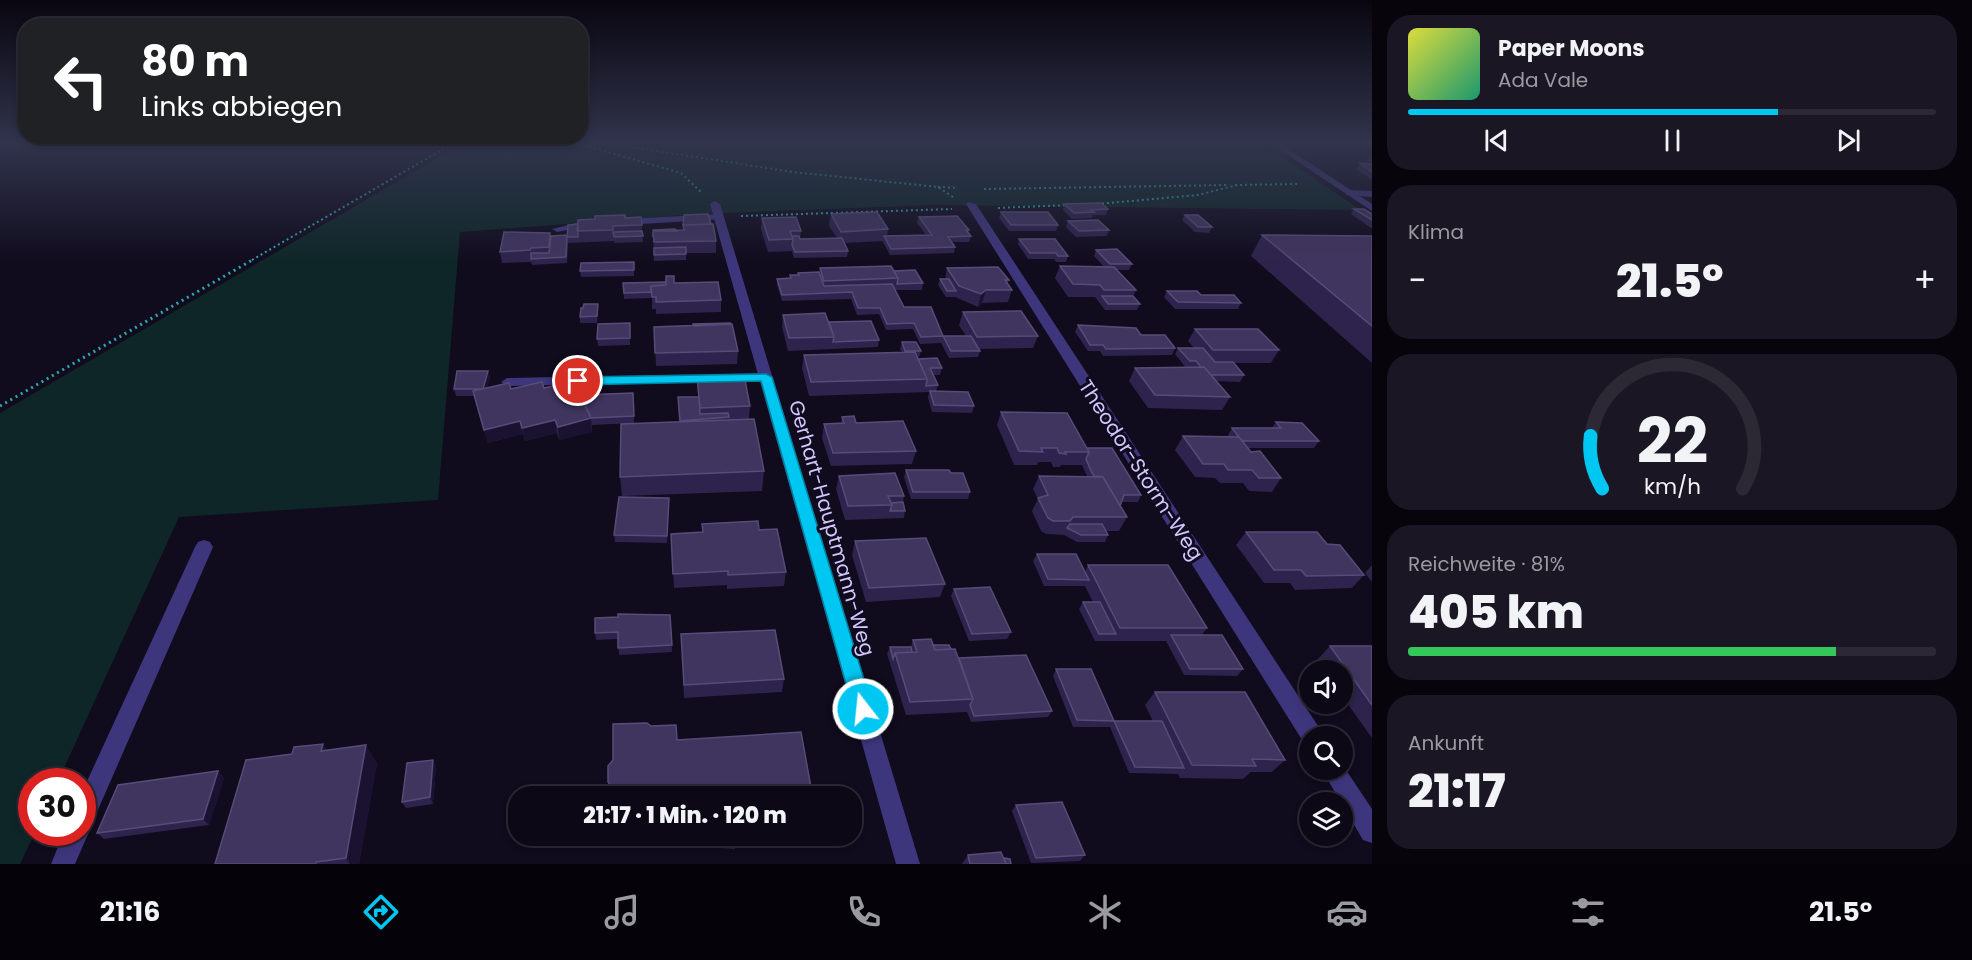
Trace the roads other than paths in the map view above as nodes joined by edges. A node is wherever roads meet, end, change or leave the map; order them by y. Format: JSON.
{"nodes":[{"id":1,"x":1335,"y":184,"type":"edge"},
{"id":2,"x":1349,"y":194,"type":"junction"},
{"id":3,"x":1372,"y":194,"type":"edge"},
{"id":4,"x":972,"y":196,"type":"road end"},
{"id":5,"x":1372,"y":208,"type":"edge"},
{"id":6,"x":717,"y":211,"type":"joint"},
{"id":7,"x":615,"y":223,"type":"edge"},
{"id":8,"x":592,"y":224,"type":"edge"},
{"id":9,"x":557,"y":229,"type":"dead end"},
{"id":10,"x":766,"y":377,"type":"junction"},
{"id":11,"x":507,"y":382,"type":"edge"},
{"id":12,"x":204,"y":547,"type":"dead end"},
{"id":13,"x":1306,"y":726,"type":"edge"},
{"id":14,"x":1339,"y":780,"type":"edge"},
{"id":15,"x":96,"y":789,"type":"edge"},
{"id":16,"x":1372,"y":831,"type":"edge"},
{"id":17,"x":71,"y":846,"type":"edge"},
{"id":18,"x":63,"y":864,"type":"edge"},
{"id":19,"x":908,"y":864,"type":"edge"}],
"edges":[{"from":1,"to":2,"type":"lane"},
{"from":2,"to":3,"type":"street"},
{"from":2,"to":5,"type":"lane"},
{"from":4,"to":13,"type":"street","name":"Theodor-Storm-Weg"},
{"from":6,"to":7,"type":"lane"},
{"from":6,"to":10,"type":"street","name":"Gerhart-Hauptmann-Weg"},
{"from":8,"to":9,"type":"lane"},
{"from":10,"to":11,"type":"lane"},
{"from":10,"to":19,"type":"street","name":"Gerhart-Hauptmann-Weg"},
{"from":12,"to":15,"type":"street"},
{"from":14,"to":16,"type":"street"},
{"from":17,"to":18,"type":"street"}]}
